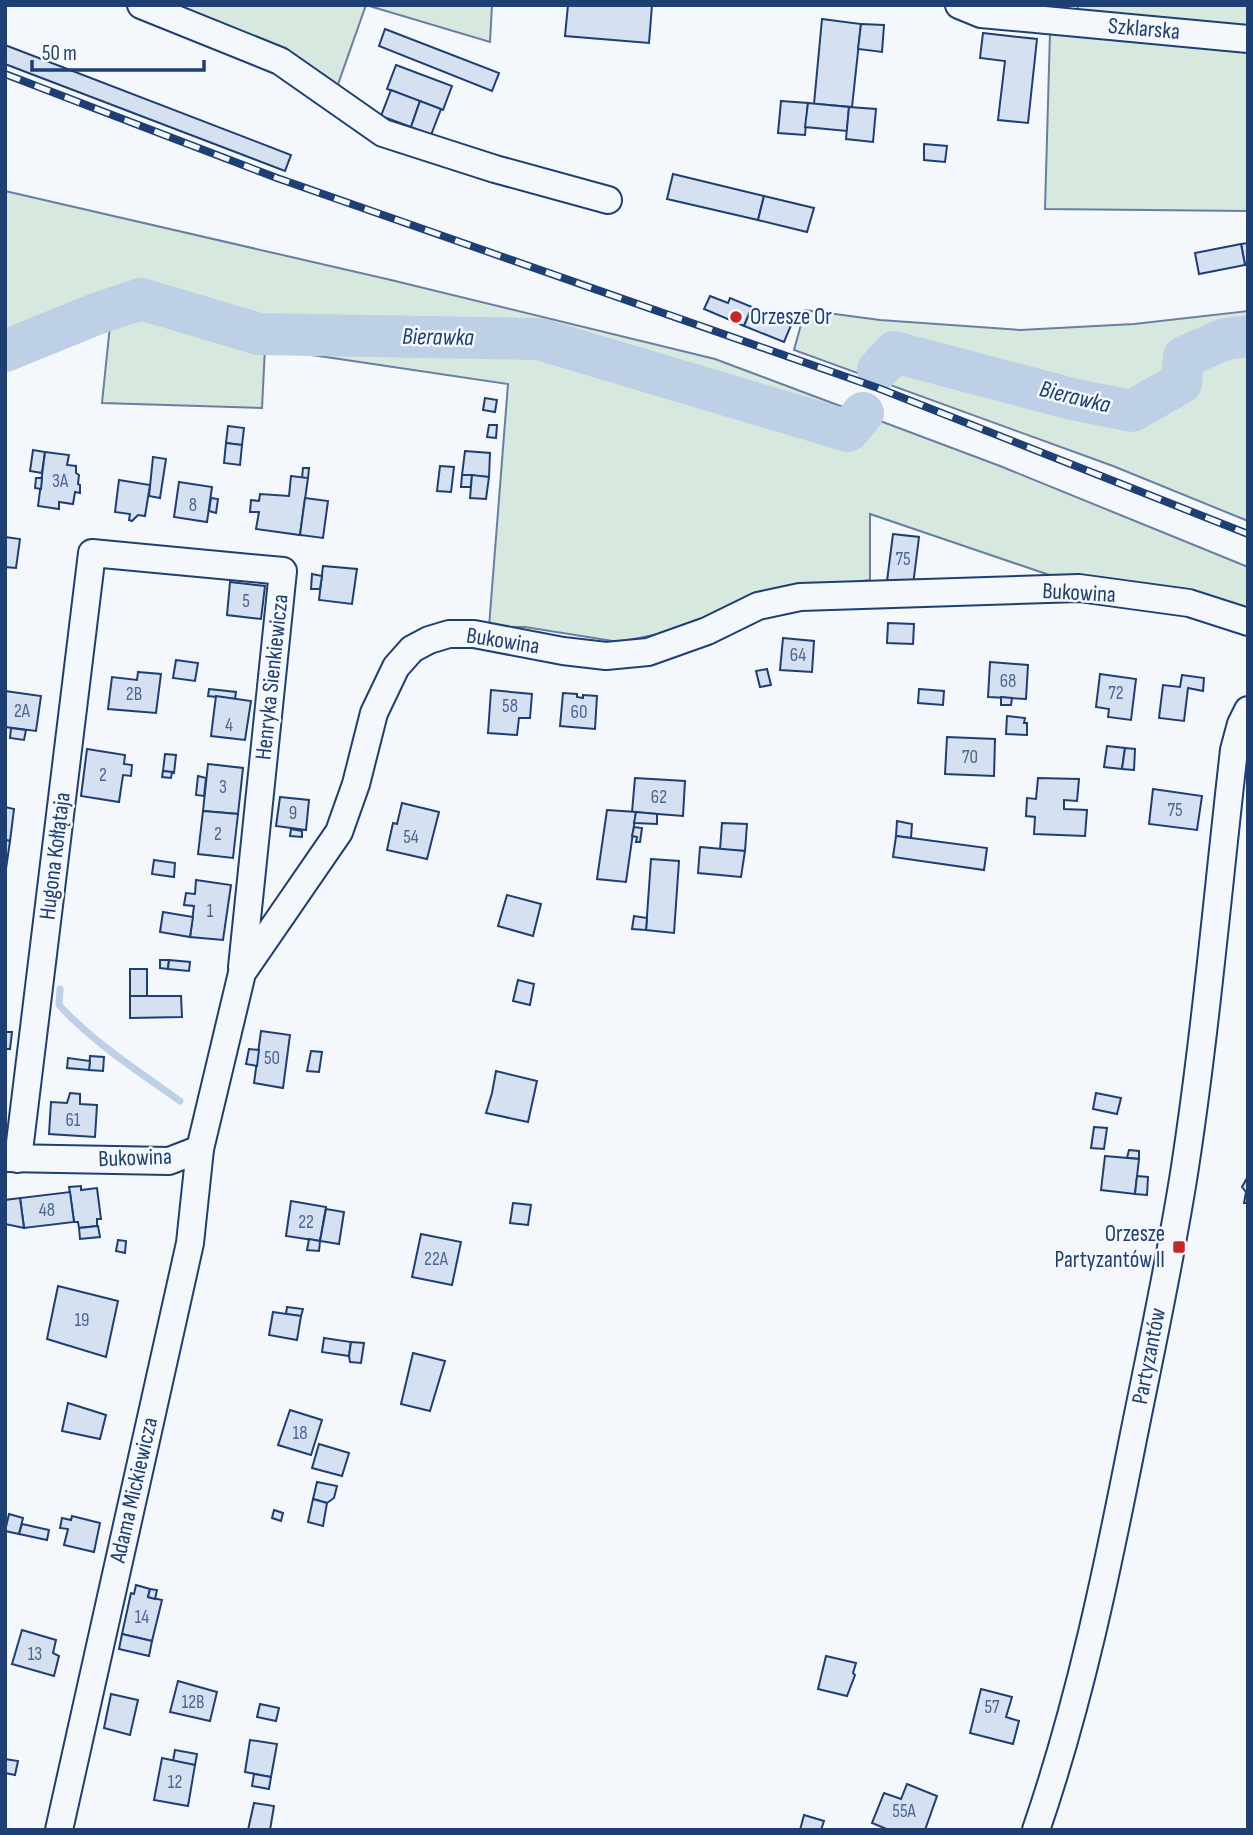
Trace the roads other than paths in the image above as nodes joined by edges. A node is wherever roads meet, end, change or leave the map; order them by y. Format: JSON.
{"nodes":[{"id":1,"x":141,"y":5,"type":"edge"},
{"id":2,"x":959,"y":5,"type":"edge"},
{"id":3,"x":1248,"y":39,"type":"edge"},
{"id":4,"x":608,"y":200,"type":"dead end"},
{"id":5,"x":92,"y":553,"type":"joint"},
{"id":6,"x":1248,"y":622,"type":"edge"},
{"id":7,"x":1248,"y":710,"type":"edge"},
{"id":8,"x":242,"y":973,"type":"junction"},
{"id":9,"x":200,"y":1149,"type":"junction"},
{"id":10,"x":12,"y":1158,"type":"edge"},
{"id":11,"x":59,"y":1830,"type":"edge"},
{"id":12,"x":1036,"y":1830,"type":"edge"}],
"edges":[{"from":1,"to":4,"type":"street"},
{"from":2,"to":3,"type":"street","name":"Szklarska"},
{"from":5,"to":8,"type":"street","name":"Henryka Sienkiewicza"},
{"from":5,"to":10,"type":"street","name":"Hugona Kołłątaja"},
{"from":6,"to":8,"type":"street","name":"Bukowina"},
{"from":7,"to":12,"type":"street","name":"Partyzantów"},
{"from":8,"to":9,"type":"street","name":"Bukowina"},
{"from":9,"to":10,"type":"street","name":"Bukowina"},
{"from":9,"to":11,"type":"street","name":"Adama Mickiewicza"}]}
